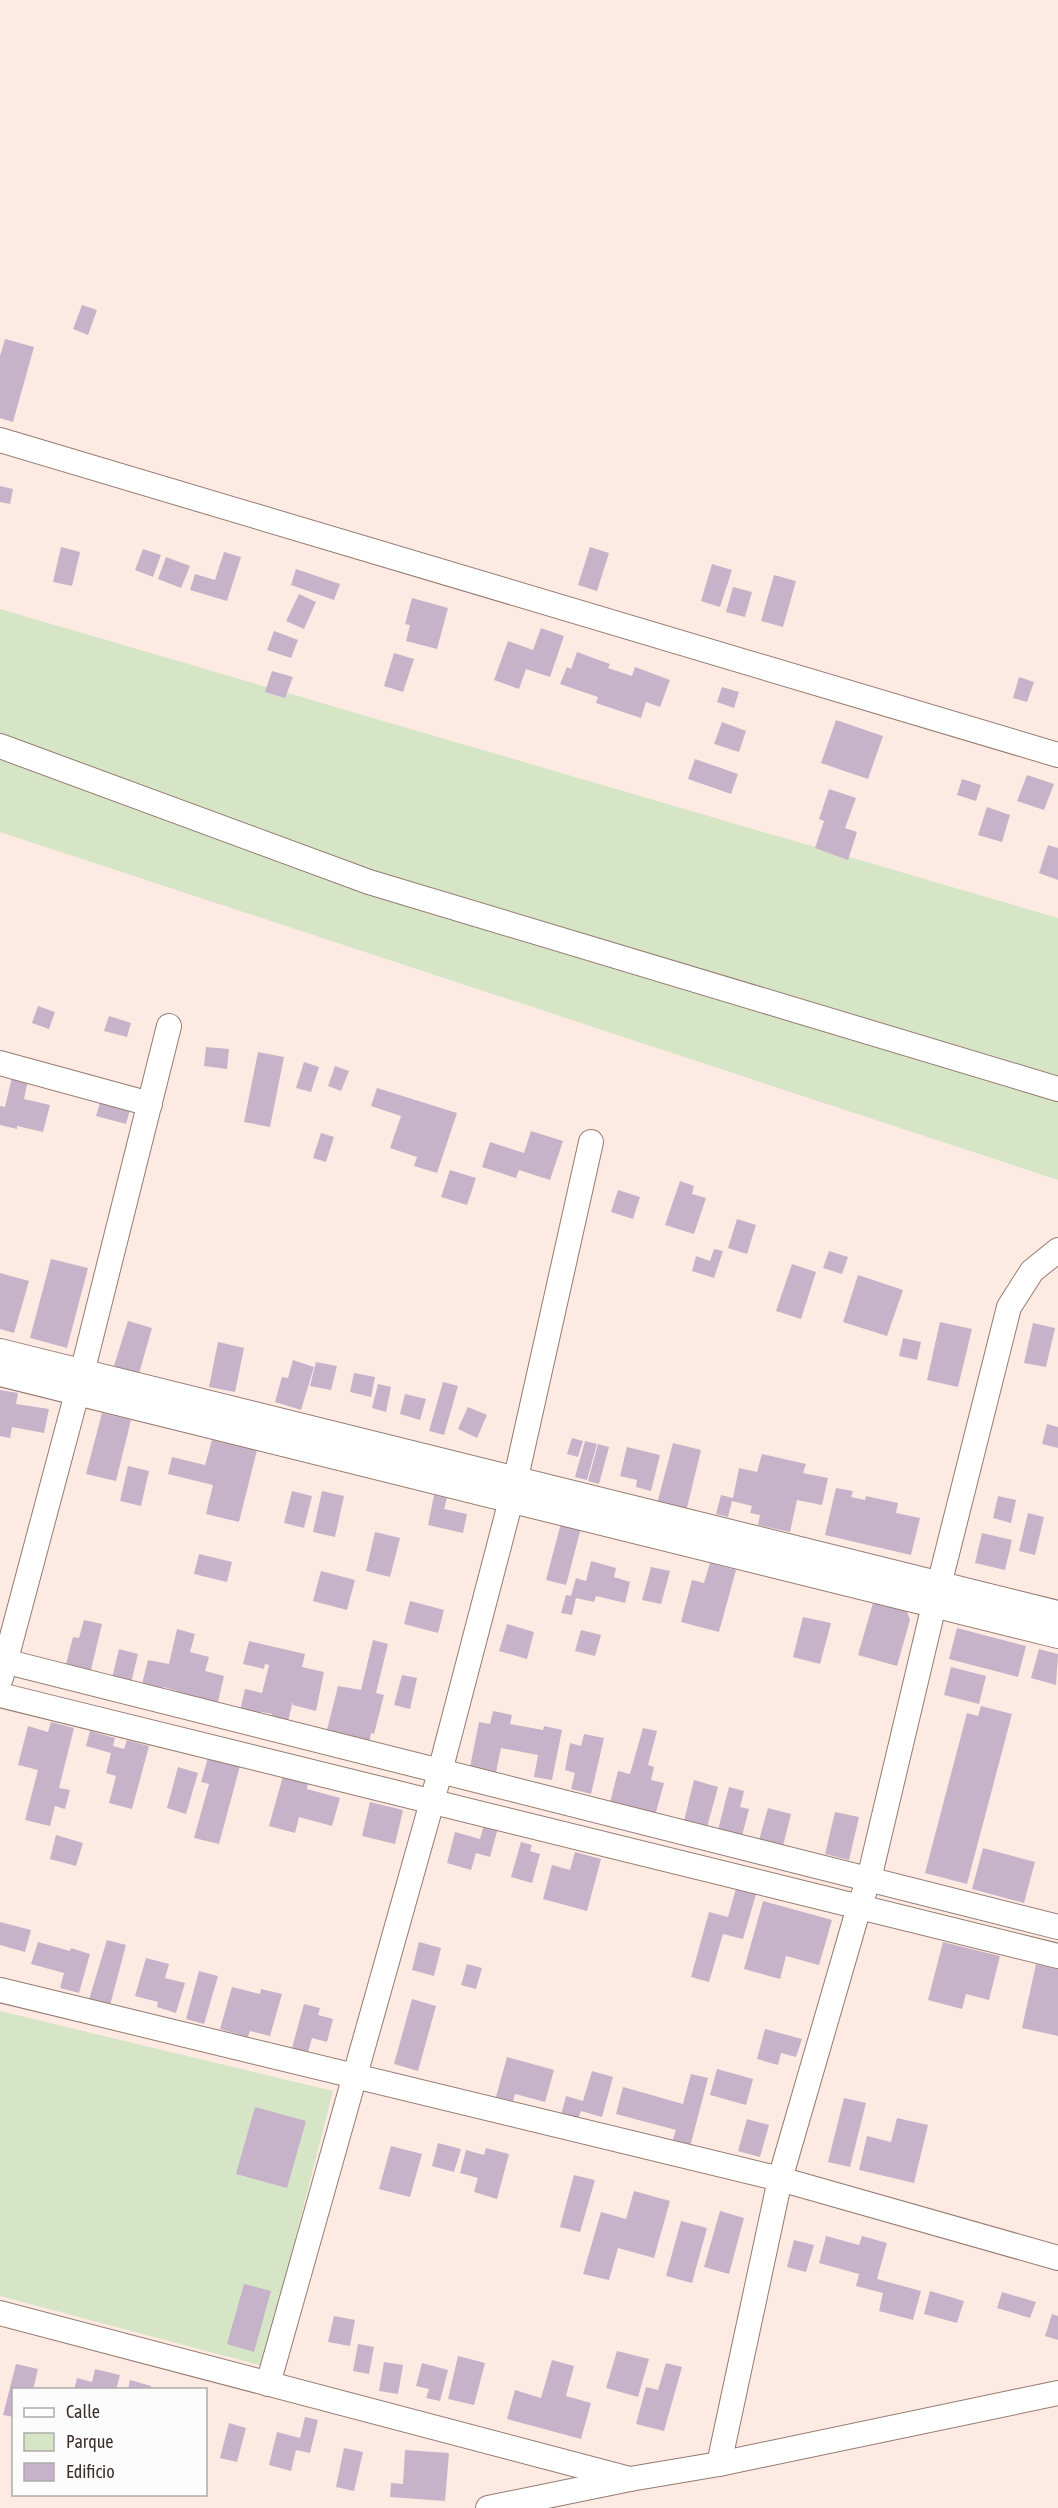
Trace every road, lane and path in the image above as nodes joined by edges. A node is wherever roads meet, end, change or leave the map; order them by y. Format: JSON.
{"nodes":[{"id":1,"x":0,"y":440,"type":"edge"},
{"id":2,"x":0,"y":746,"type":"edge"},
{"id":3,"x":1058,"y":755,"type":"edge"},
{"id":4,"x":169,"y":1026,"type":"dead end"},
{"id":5,"x":0,"y":1063,"type":"edge"},
{"id":6,"x":1058,"y":1089,"type":"edge"},
{"id":7,"x":150,"y":1104,"type":"junction"},
{"id":8,"x":591,"y":1142,"type":"dead end"},
{"id":9,"x":1058,"y":1250,"type":"edge"},
{"id":10,"x":0,"y":1351,"type":"edge"},
{"id":11,"x":0,"y":1374,"type":"edge"},
{"id":12,"x":80,"y":1382,"type":"junction"},
{"id":13,"x":513,"y":1489,"type":"junction"},
{"id":14,"x":937,"y":1595,"type":"junction"},
{"id":15,"x":1058,"y":1613,"type":"edge"},
{"id":16,"x":1058,"y":1636,"type":"edge"},
{"id":17,"x":2,"y":1668,"type":"edge"},
{"id":18,"x":0,"y":1695,"type":"edge"},
{"id":19,"x":439,"y":1771,"type":"junction"},
{"id":20,"x":432,"y":1802,"type":"junction"},
{"id":21,"x":869,"y":1879,"type":"junction"},
{"id":22,"x":859,"y":1907,"type":"junction"},
{"id":23,"x":1058,"y":1927,"type":"edge"},
{"id":24,"x":1058,"y":1956,"type":"edge"},
{"id":25,"x":0,"y":1990,"type":"edge"},
{"id":26,"x":356,"y":2076,"type":"junction"},
{"id":27,"x":780,"y":2179,"type":"junction"},
{"id":28,"x":1058,"y":2258,"type":"edge"},
{"id":29,"x":0,"y":2313,"type":"edge"},
{"id":30,"x":268,"y":2384,"type":"junction"},
{"id":31,"x":1058,"y":2393,"type":"edge"},
{"id":32,"x":719,"y":2464,"type":"junction"},
{"id":33,"x":630,"y":2479,"type":"junction"},
{"id":34,"x":488,"y":2508,"type":"edge"}],
"edges":[{"from":1,"to":3,"type":"street"},
{"from":2,"to":6,"type":"street"},
{"from":4,"to":7,"type":"street"},
{"from":5,"to":7,"type":"street"},
{"from":7,"to":12,"type":"street"},
{"from":8,"to":13,"type":"street"},
{"from":9,"to":14,"type":"street"},
{"from":10,"to":12,"type":"street"},
{"from":11,"to":12,"type":"street"},
{"from":12,"to":13,"type":"street"},
{"from":12,"to":17,"type":"street"},
{"from":13,"to":14,"type":"street"},
{"from":13,"to":19,"type":"street"},
{"from":14,"to":15,"type":"street"},
{"from":14,"to":16,"type":"street"},
{"from":14,"to":21,"type":"street"},
{"from":17,"to":19,"type":"street"},
{"from":18,"to":20,"type":"street"},
{"from":19,"to":20,"type":"street"},
{"from":19,"to":21,"type":"street"},
{"from":20,"to":22,"type":"street"},
{"from":20,"to":26,"type":"street"},
{"from":21,"to":22,"type":"street"},
{"from":21,"to":23,"type":"street"},
{"from":22,"to":24,"type":"street"},
{"from":22,"to":27,"type":"street"},
{"from":25,"to":26,"type":"street"},
{"from":26,"to":27,"type":"street"},
{"from":26,"to":30,"type":"street"},
{"from":27,"to":28,"type":"street"},
{"from":27,"to":32,"type":"street"},
{"from":29,"to":30,"type":"street"},
{"from":30,"to":33,"type":"street"},
{"from":31,"to":32,"type":"street"},
{"from":32,"to":33,"type":"street"},
{"from":33,"to":34,"type":"street"}]}
